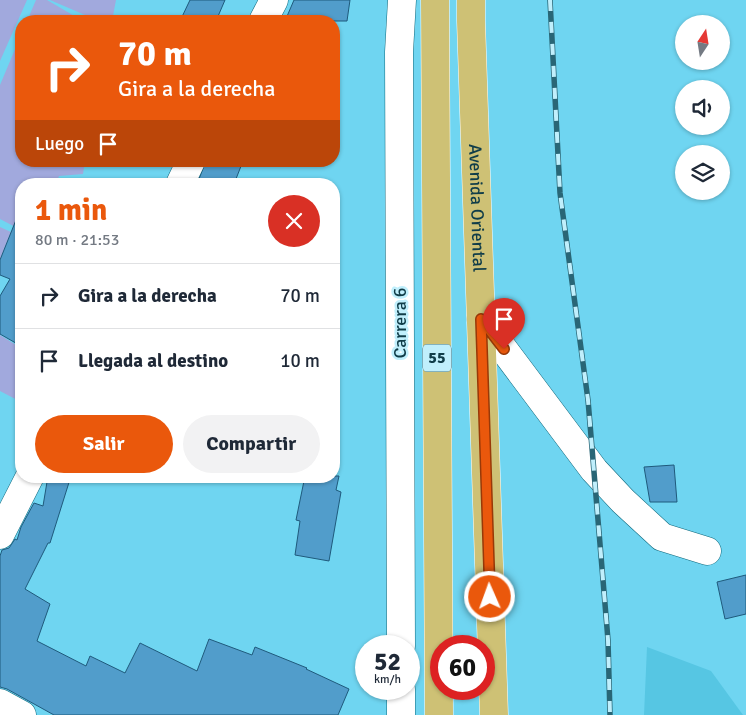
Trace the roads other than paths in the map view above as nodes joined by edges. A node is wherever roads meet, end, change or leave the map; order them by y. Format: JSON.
{"nodes":[{"id":1,"x":274,"y":0,"type":"edge"},
{"id":2,"x":402,"y":0,"type":"edge"},
{"id":3,"x":435,"y":0,"type":"edge"},
{"id":4,"x":471,"y":0,"type":"edge"},
{"id":5,"x":266,"y":15,"type":"edge"},
{"id":6,"x":481,"y":319,"type":"junction"},
{"id":7,"x":26,"y":483,"type":"edge"},
{"id":8,"x":0,"y":535,"type":"edge"},
{"id":9,"x":707,"y":551,"type":"dead end"},
{"id":10,"x":401,"y":635,"type":"edge"},
{"id":11,"x":401,"y":700,"type":"edge"},
{"id":12,"x":0,"y":703,"type":"edge"},
{"id":13,"x":22,"y":715,"type":"edge"},
{"id":14,"x":401,"y":715,"type":"edge"},
{"id":15,"x":439,"y":715,"type":"edge"},
{"id":16,"x":494,"y":715,"type":"edge"}],
"edges":[{"from":1,"to":5,"type":"street"},
{"from":2,"to":10,"type":"street","name":"Carrera 6"},
{"from":3,"to":15,"type":"main road","number":"55"},
{"from":4,"to":6,"type":"main road","name":"Avenida Oriental"},
{"from":6,"to":9,"type":"street"},
{"from":6,"to":16,"type":"main road","name":"Avenida Oriental"},
{"from":7,"to":8,"type":"street"},
{"from":11,"to":14,"type":"street"},
{"from":12,"to":13,"type":"street"}]}
